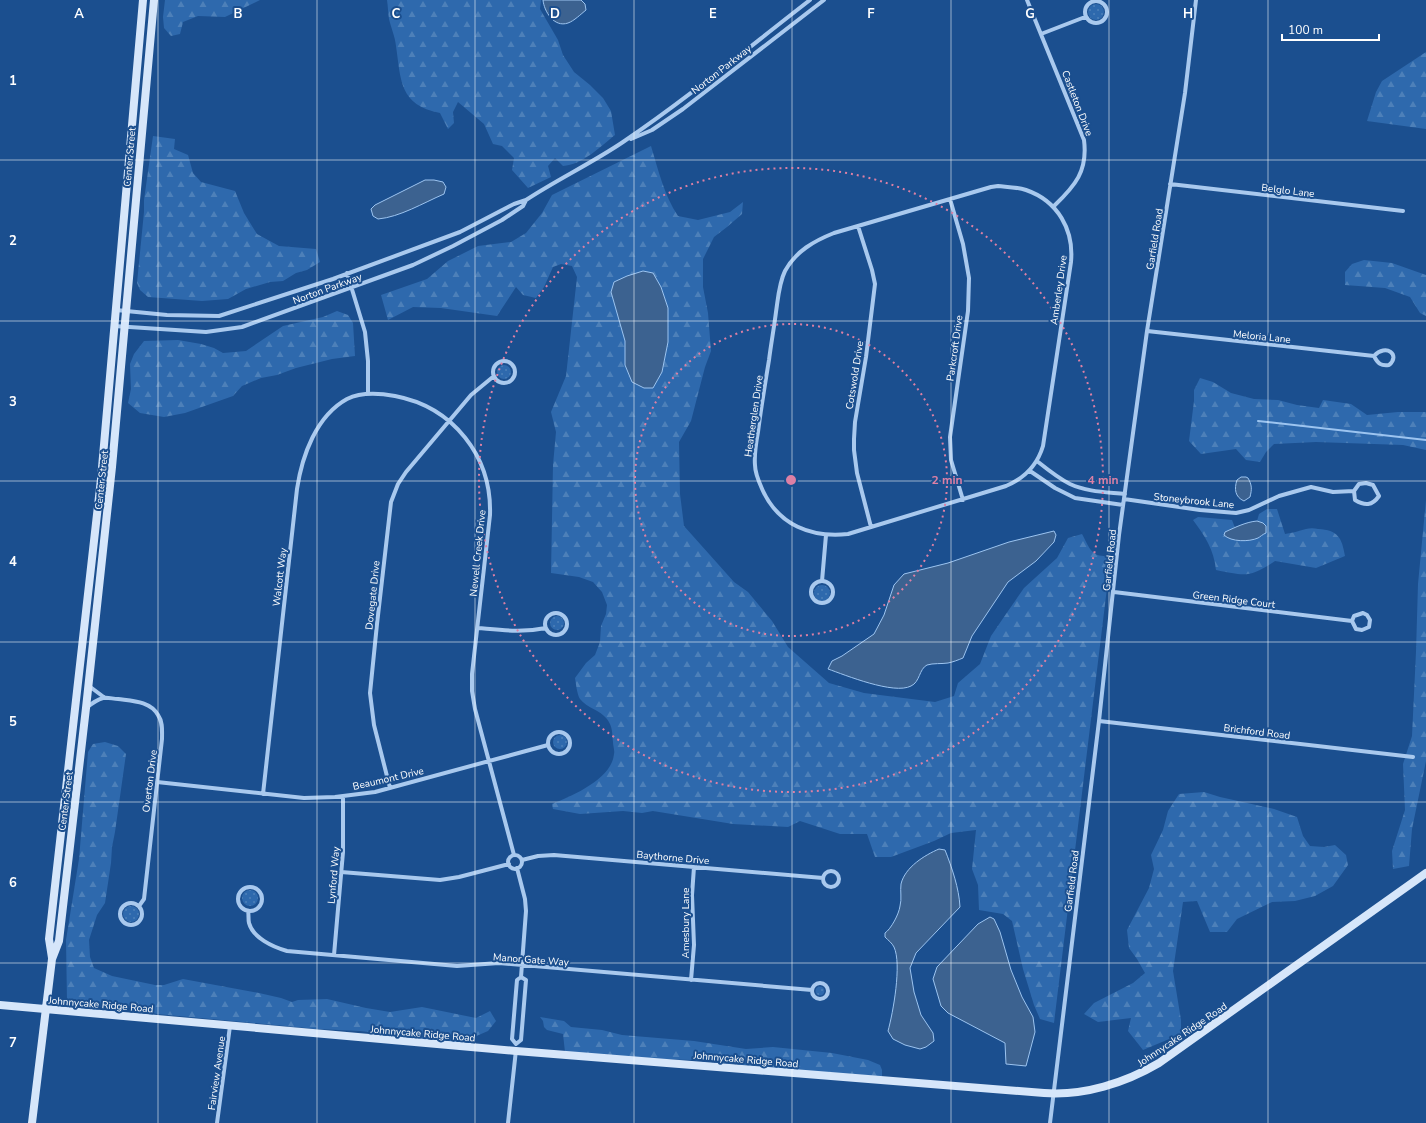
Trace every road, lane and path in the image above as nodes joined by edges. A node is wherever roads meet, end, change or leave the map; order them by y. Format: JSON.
{"nodes":[{"id":1,"x":143,"y":0,"type":"edge"},
{"id":2,"x":154,"y":0,"type":"edge"},
{"id":3,"x":810,"y":0,"type":"edge"},
{"id":4,"x":824,"y":0,"type":"edge"},
{"id":5,"x":1027,"y":0,"type":"edge"},
{"id":6,"x":1196,"y":0,"type":"edge"},
{"id":7,"x":1086,"y":17,"type":"junction"},
{"id":8,"x":1041,"y":34,"type":"junction"},
{"id":9,"x":623,"y":142,"type":"junction"},
{"id":10,"x":1170,"y":184,"type":"junction"},
{"id":11,"x":950,"y":199,"type":"junction"},
{"id":12,"x":526,"y":200,"type":"junction"},
{"id":13,"x":1054,"y":206,"type":"junction"},
{"id":14,"x":1404,"y":211,"type":"dead end"},
{"id":15,"x":858,"y":226,"type":"junction"},
{"id":16,"x":794,"y":259,"type":"joint"},
{"id":17,"x":347,"y":273,"type":"junction"},
{"id":18,"x":352,"y":287,"type":"junction"},
{"id":19,"x":116,"y":310,"type":"junction"},
{"id":20,"x":126,"y":311,"type":"junction"},
{"id":21,"x":114,"y":326,"type":"junction"},
{"id":22,"x":125,"y":327,"type":"junction"},
{"id":23,"x":1147,"y":331,"type":"junction"},
{"id":24,"x":1374,"y":356,"type":"junction"},
{"id":25,"x":494,"y":376,"type":"junction"},
{"id":26,"x":110,"y":378,"type":"junction"},
{"id":27,"x":121,"y":379,"type":"junction"},
{"id":28,"x":368,"y":394,"type":"junction"},
{"id":29,"x":449,"y":420,"type":"junction"},
{"id":30,"x":1037,"y":461,"type":"junction"},
{"id":31,"x":1034,"y":466,"type":"joint"},
{"id":32,"x":1030,"y":471,"type":"junction"},
{"id":33,"x":1354,"y":491,"type":"junction"},
{"id":34,"x":1125,"y":494,"type":"junction"},
{"id":35,"x":963,"y":500,"type":"junction"},
{"id":36,"x":1124,"y":500,"type":"junction"},
{"id":37,"x":1123,"y":506,"type":"junction"},
{"id":38,"x":871,"y":527,"type":"junction"},
{"id":39,"x":826,"y":535,"type":"junction"},
{"id":40,"x":822,"y":581,"type":"junction"},
{"id":41,"x":1114,"y":592,"type":"junction"},
{"id":42,"x":1352,"y":620,"type":"junction"},
{"id":43,"x":478,"y":628,"type":"junction"},
{"id":44,"x":546,"y":628,"type":"junction"},
{"id":45,"x":88,"y":686,"type":"junction"},
{"id":46,"x":105,"y":698,"type":"junction"},
{"id":47,"x":86,"y":708,"type":"junction"},
{"id":48,"x":1099,"y":721,"type":"junction"},
{"id":49,"x":548,"y":746,"type":"junction"},
{"id":50,"x":1413,"y":757,"type":"dead end"},
{"id":51,"x":489,"y":762,"type":"junction"},
{"id":52,"x":157,"y":782,"type":"junction"},
{"id":53,"x":390,"y":788,"type":"junction"},
{"id":54,"x":263,"y":794,"type":"junction"},
{"id":55,"x":343,"y":796,"type":"junction"},
{"id":56,"x":514,"y":855,"type":"junction"},
{"id":57,"x":522,"y":860,"type":"junction"},
{"id":58,"x":509,"y":864,"type":"junction"},
{"id":59,"x":694,"y":867,"type":"junction"},
{"id":60,"x":517,"y":868,"type":"junction"},
{"id":61,"x":341,"y":872,"type":"junction"},
{"id":62,"x":1426,"y":873,"type":"edge"},
{"id":63,"x":823,"y":878,"type":"dead end"},
{"id":64,"x":139,"y":906,"type":"junction"},
{"id":65,"x":248,"y":911,"type":"junction"},
{"id":66,"x":334,"y":955,"type":"junction"},
{"id":67,"x":52,"y":959,"type":"junction"},
{"id":68,"x":522,"y":965,"type":"junction"},
{"id":69,"x":521,"y":977,"type":"junction"},
{"id":70,"x":691,"y":980,"type":"junction"},
{"id":71,"x":812,"y":990,"type":"dead end"},
{"id":72,"x":0,"y":1005,"type":"edge"},
{"id":73,"x":46,"y":1009,"type":"junction"},
{"id":74,"x":230,"y":1026,"type":"junction"},
{"id":75,"x":516,"y":1047,"type":"junction"},
{"id":76,"x":1053,"y":1094,"type":"junction"},
{"id":77,"x":32,"y":1123,"type":"edge"},
{"id":78,"x":217,"y":1123,"type":"edge"},
{"id":79,"x":508,"y":1123,"type":"edge"},
{"id":80,"x":1050,"y":1123,"type":"edge"}],
"edges":[{"from":1,"to":19,"type":"main road","name":"Center Street"},
{"from":2,"to":20,"type":"main road","name":"Center Street"},
{"from":3,"to":9,"type":"street","name":"Norton Parkway"},
{"from":4,"to":9,"type":"street","name":"Norton Parkway"},
{"from":5,"to":8,"type":"street","name":"Castleton Drive"},
{"from":6,"to":10,"type":"street","name":"Garfield Road"},
{"from":7,"to":7,"type":"street"},
{"from":7,"to":8,"type":"street"},
{"from":8,"to":13,"type":"street","name":"Castleton Drive"},
{"from":9,"to":12,"type":"street","name":"Norton Parkway"},
{"from":10,"to":14,"type":"street","name":"Belglo Lane"},
{"from":10,"to":23,"type":"street","name":"Garfield Road"},
{"from":11,"to":13,"type":"street","name":"Amberley Drive"},
{"from":11,"to":15,"type":"street","name":"Amberley Drive"},
{"from":11,"to":35,"type":"street","name":"Parkcroft Drive"},
{"from":12,"to":17,"type":"street","name":"Norton Parkway"},
{"from":12,"to":18,"type":"street","name":"Norton Parkway"},
{"from":13,"to":30,"type":"street","name":"Amberley Drive"},
{"from":15,"to":16,"type":"street","name":"Amberley Drive"},
{"from":15,"to":38,"type":"street","name":"Cotswold Drive"},
{"from":16,"to":39,"type":"street","name":"Heatherglen Drive"},
{"from":17,"to":18,"type":"street"},
{"from":17,"to":20,"type":"street","name":"Norton Parkway"},
{"from":18,"to":22,"type":"street","name":"Norton Parkway"},
{"from":18,"to":28,"type":"street"},
{"from":19,"to":20,"type":"street","name":"Norton Parkway"},
{"from":19,"to":21,"type":"main road","name":"Center Street"},
{"from":20,"to":22,"type":"main road","name":"Center Street"},
{"from":21,"to":22,"type":"street","name":"Norton Parkway"},
{"from":21,"to":26,"type":"main road","name":"Center Street"},
{"from":22,"to":27,"type":"main road","name":"Center Street"},
{"from":23,"to":24,"type":"street","name":"Meloria Lane"},
{"from":23,"to":34,"type":"street","name":"Garfield Road"},
{"from":24,"to":24,"type":"street","name":"Meloria Lane"},
{"from":25,"to":25,"type":"street"},
{"from":25,"to":29,"type":"street","name":"Dovegate Drive"},
{"from":26,"to":27,"type":"main road"},
{"from":26,"to":67,"type":"main road","name":"Center Street"},
{"from":27,"to":45,"type":"main road","name":"Center Street"},
{"from":28,"to":29,"type":"street","name":"Newell Creek Drive"},
{"from":28,"to":54,"type":"street","name":"Walcott Way"},
{"from":29,"to":43,"type":"street","name":"Newell Creek Drive"},
{"from":29,"to":53,"type":"street","name":"Dovegate Drive"},
{"from":30,"to":31,"type":"street","name":"Amberley Drive"},
{"from":30,"to":34,"type":"street"},
{"from":31,"to":32,"type":"street","name":"Heatherglen Drive"},
{"from":32,"to":35,"type":"street","name":"Heatherglen Drive"},
{"from":32,"to":37,"type":"street"},
{"from":33,"to":33,"type":"street","name":"Stoneybrook Lane"},
{"from":33,"to":36,"type":"street","name":"Stoneybrook Lane"},
{"from":34,"to":36,"type":"street","name":"Garfield Road"},
{"from":35,"to":38,"type":"street","name":"Heatherglen Drive"},
{"from":36,"to":37,"type":"street","name":"Garfield Road"},
{"from":37,"to":41,"type":"street","name":"Garfield Road"},
{"from":38,"to":39,"type":"street","name":"Heatherglen Drive"},
{"from":39,"to":40,"type":"street"},
{"from":40,"to":40,"type":"street"},
{"from":41,"to":42,"type":"street","name":"Green Ridge Court"},
{"from":41,"to":48,"type":"street","name":"Garfield Road"},
{"from":42,"to":42,"type":"street","name":"Green Ridge Court"},
{"from":43,"to":44,"type":"street"},
{"from":43,"to":51,"type":"street","name":"Newell Creek Drive"},
{"from":44,"to":44,"type":"street"},
{"from":45,"to":46,"type":"street","name":"Overton Drive"},
{"from":45,"to":47,"type":"main road","name":"Center Street"},
{"from":46,"to":47,"type":"street"},
{"from":46,"to":52,"type":"street","name":"Overton Drive"},
{"from":47,"to":67,"type":"main road","name":"Center Street"},
{"from":48,"to":50,"type":"street","name":"Brichford Road"},
{"from":48,"to":76,"type":"street","name":"Garfield Road"},
{"from":49,"to":49,"type":"street"},
{"from":49,"to":51,"type":"street","name":"Beaumont Drive"},
{"from":51,"to":53,"type":"street","name":"Beaumont Drive"},
{"from":51,"to":56,"type":"street","name":"Newell Creek Drive"},
{"from":52,"to":54,"type":"street","name":"Beaumont Drive"},
{"from":52,"to":64,"type":"street","name":"Overton Drive"},
{"from":53,"to":55,"type":"street","name":"Beaumont Drive"},
{"from":54,"to":55,"type":"street","name":"Beaumont Drive"},
{"from":55,"to":61,"type":"street","name":"Lynford Way"},
{"from":56,"to":57,"type":"street"},
{"from":56,"to":58,"type":"street"},
{"from":57,"to":59,"type":"street","name":"Baythorne Drive"},
{"from":57,"to":60,"type":"street"},
{"from":58,"to":60,"type":"street"},
{"from":58,"to":61,"type":"street"},
{"from":59,"to":63,"type":"street","name":"Baythorne Drive"},
{"from":59,"to":70,"type":"street","name":"Amesbury Lane"},
{"from":60,"to":68,"type":"street"},
{"from":61,"to":66,"type":"street","name":"Lynford Way"},
{"from":62,"to":76,"type":"main road","name":"Johnnycake Ridge Road"},
{"from":64,"to":64,"type":"street","name":"Overton Drive"},
{"from":65,"to":65,"type":"street","name":"Manor Gate Way"},
{"from":65,"to":66,"type":"street","name":"Manor Gate Way"},
{"from":66,"to":68,"type":"street","name":"Manor Gate Way"},
{"from":67,"to":73,"type":"main road","name":"Center Street"},
{"from":68,"to":69,"type":"street"},
{"from":68,"to":70,"type":"street","name":"Manor Gate Way"},
{"from":69,"to":75,"type":"street"},
{"from":69,"to":75,"type":"street"},
{"from":70,"to":71,"type":"street","name":"Manor Gate Way"},
{"from":72,"to":73,"type":"main road","name":"Johnnycake Ridge Road"},
{"from":73,"to":74,"type":"main road","name":"Johnnycake Ridge Road"},
{"from":73,"to":77,"type":"main road","name":"Center Street"},
{"from":74,"to":75,"type":"main road","name":"Johnnycake Ridge Road"},
{"from":74,"to":78,"type":"street","name":"Fairview Avenue"},
{"from":75,"to":76,"type":"main road","name":"Johnnycake Ridge Road"},
{"from":75,"to":79,"type":"street"},
{"from":76,"to":80,"type":"street","name":"Garfield Road"}]}
